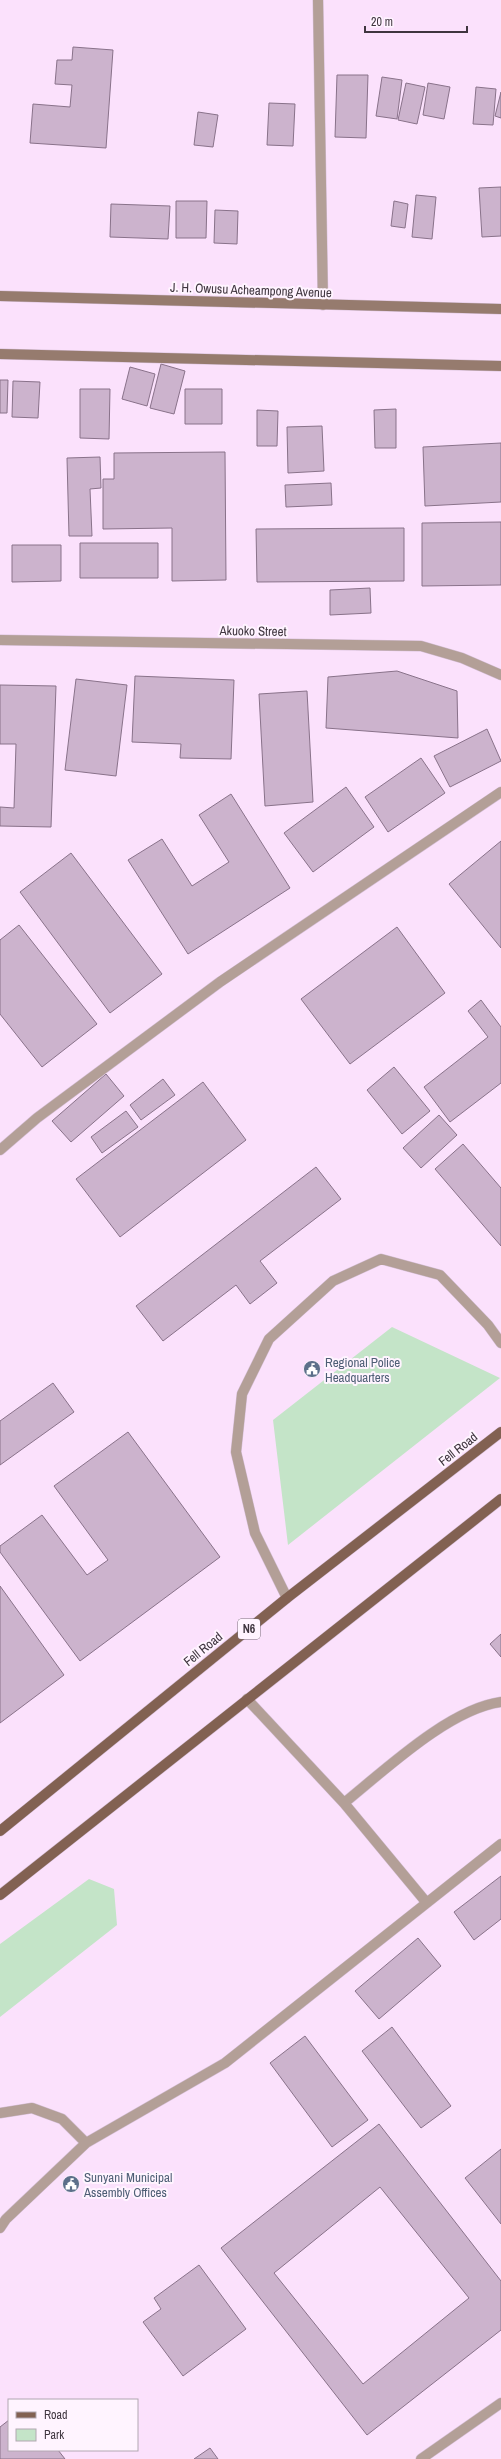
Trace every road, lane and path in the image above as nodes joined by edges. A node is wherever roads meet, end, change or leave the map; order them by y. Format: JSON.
{"nodes":[{"id":1,"x":318,"y":0,"type":"edge"},
{"id":2,"x":0,"y":296,"type":"edge"},
{"id":3,"x":323,"y":305,"type":"junction"},
{"id":4,"x":501,"y":309,"type":"edge"},
{"id":5,"x":0,"y":354,"type":"edge"},
{"id":6,"x":501,"y":366,"type":"edge"},
{"id":7,"x":0,"y":640,"type":"edge"},
{"id":8,"x":501,"y":675,"type":"edge"},
{"id":9,"x":501,"y":792,"type":"edge"},
{"id":10,"x":0,"y":1150,"type":"edge"},
{"id":11,"x":501,"y":1343,"type":"edge"},
{"id":12,"x":501,"y":1432,"type":"edge"},
{"id":13,"x":501,"y":1499,"type":"edge"},
{"id":14,"x":287,"y":1598,"type":"junction"},
{"id":15,"x":247,"y":1699,"type":"junction"},
{"id":16,"x":501,"y":1702,"type":"edge"},
{"id":17,"x":344,"y":1803,"type":"junction"},
{"id":18,"x":0,"y":1831,"type":"edge"},
{"id":19,"x":501,"y":1844,"type":"edge"},
{"id":20,"x":0,"y":1895,"type":"edge"},
{"id":21,"x":426,"y":1902,"type":"junction"},
{"id":22,"x":0,"y":2113,"type":"edge"},
{"id":23,"x":86,"y":2143,"type":"junction"},
{"id":24,"x":0,"y":2228,"type":"edge"},
{"id":25,"x":501,"y":2403,"type":"edge"},
{"id":26,"x":421,"y":2459,"type":"edge"}],
"edges":[{"from":1,"to":3,"type":"street"},
{"from":2,"to":3,"type":"street","name":"J. H. Owusu Acheampong Avenue"},
{"from":3,"to":4,"type":"street","name":"J. H. Owusu Acheampong Avenue"},
{"from":5,"to":6,"type":"street"},
{"from":7,"to":8,"type":"street","name":"Akuoko Street"},
{"from":9,"to":10,"type":"street"},
{"from":11,"to":14,"type":"street"},
{"from":12,"to":14,"type":"main road","name":"Fell Road","number":"N6"},
{"from":13,"to":15,"type":"main road"},
{"from":14,"to":18,"type":"main road","name":"Fell Road","number":"N6"},
{"from":15,"to":17,"type":"street"},
{"from":15,"to":20,"type":"main road"},
{"from":16,"to":17,"type":"street"},
{"from":17,"to":21,"type":"street"},
{"from":19,"to":21,"type":"street"},
{"from":21,"to":23,"type":"street"},
{"from":22,"to":23,"type":"street"},
{"from":23,"to":24,"type":"street"},
{"from":25,"to":26,"type":"street"}]}
